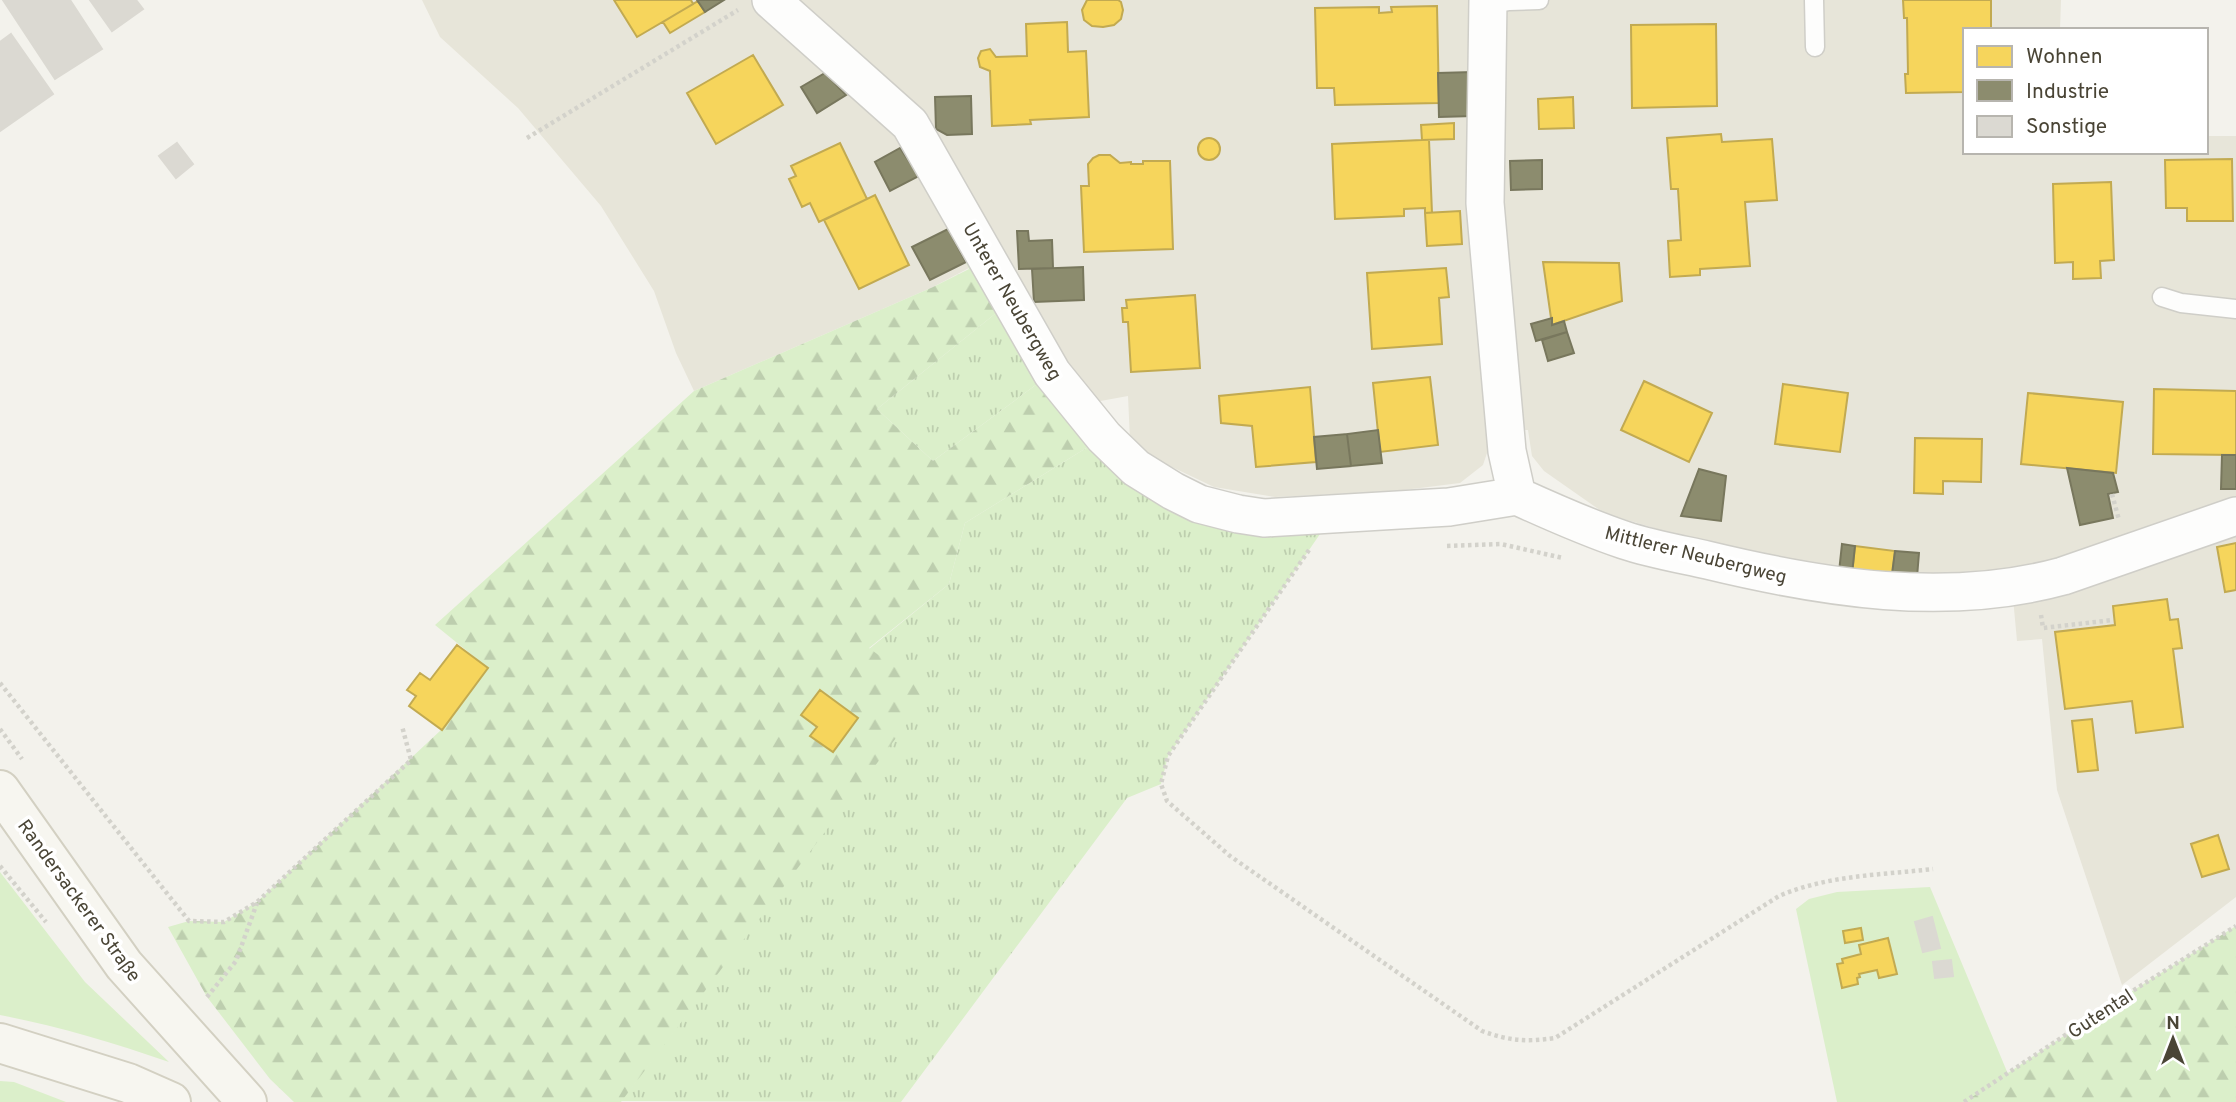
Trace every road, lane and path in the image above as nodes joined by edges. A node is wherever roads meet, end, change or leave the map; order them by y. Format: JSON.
{"nodes":[{"id":1,"x":1539,"y":0,"type":"edge"},
{"id":2,"x":1814,"y":0,"type":"edge"},
{"id":3,"x":1488,"y":3,"type":"edge"},
{"id":4,"x":756,"y":4,"type":"edge"},
{"id":5,"x":1815,"y":47,"type":"dead end"},
{"id":6,"x":527,"y":138,"type":"dead end"},
{"id":7,"x":2162,"y":297,"type":"dead end"},
{"id":8,"x":2236,"y":309,"type":"edge"},
{"id":9,"x":2112,"y":494,"type":"dead end"},
{"id":10,"x":1517,"y":496,"type":"junction"},
{"id":11,"x":2117,"y":512,"type":"dead end"},
{"id":12,"x":1320,"y":514,"type":"junction"},
{"id":13,"x":2236,"y":516,"type":"edge"},
{"id":14,"x":2113,"y":620,"type":"dead end"},
{"id":15,"x":2049,"y":627,"type":"dead end"},
{"id":16,"x":0,"y":683,"type":"edge"},
{"id":17,"x":402,"y":726,"type":"dead end"},
{"id":18,"x":0,"y":790,"type":"edge"},
{"id":19,"x":1933,"y":869,"type":"dead end"},
{"id":20,"x":257,"y":902,"type":"junction"},
{"id":21,"x":2236,"y":926,"type":"edge"},
{"id":22,"x":207,"y":997,"type":"dead end"},
{"id":23,"x":0,"y":1042,"type":"edge"},
{"id":24,"x":172,"y":1102,"type":"edge"},
{"id":25,"x":247,"y":1102,"type":"edge"},
{"id":26,"x":1964,"y":1102,"type":"edge"}],
"edges":[{"from":1,"to":3,"type":"lane"},
{"from":2,"to":5,"type":"lane"},
{"from":3,"to":10,"type":"street"},
{"from":4,"to":6,"type":"path"},
{"from":4,"to":12,"type":"street","name":"Unterer Neubergweg"},
{"from":7,"to":8,"type":"lane"},
{"from":9,"to":11,"type":"path"},
{"from":10,"to":12,"type":"street","name":"Unterer Neubergweg"},
{"from":10,"to":13,"type":"street","name":"Mittlerer Neubergweg"},
{"from":12,"to":19,"type":"path"},
{"from":14,"to":15,"type":"path"},
{"from":16,"to":20,"type":"path"},
{"from":17,"to":20,"type":"path"},
{"from":18,"to":25,"type":"main road","name":"Randersackerer Straße"},
{"from":20,"to":22,"type":"path"},
{"from":21,"to":26,"type":"path","name":"Gutental"},
{"from":23,"to":24,"type":"main road"}]}
